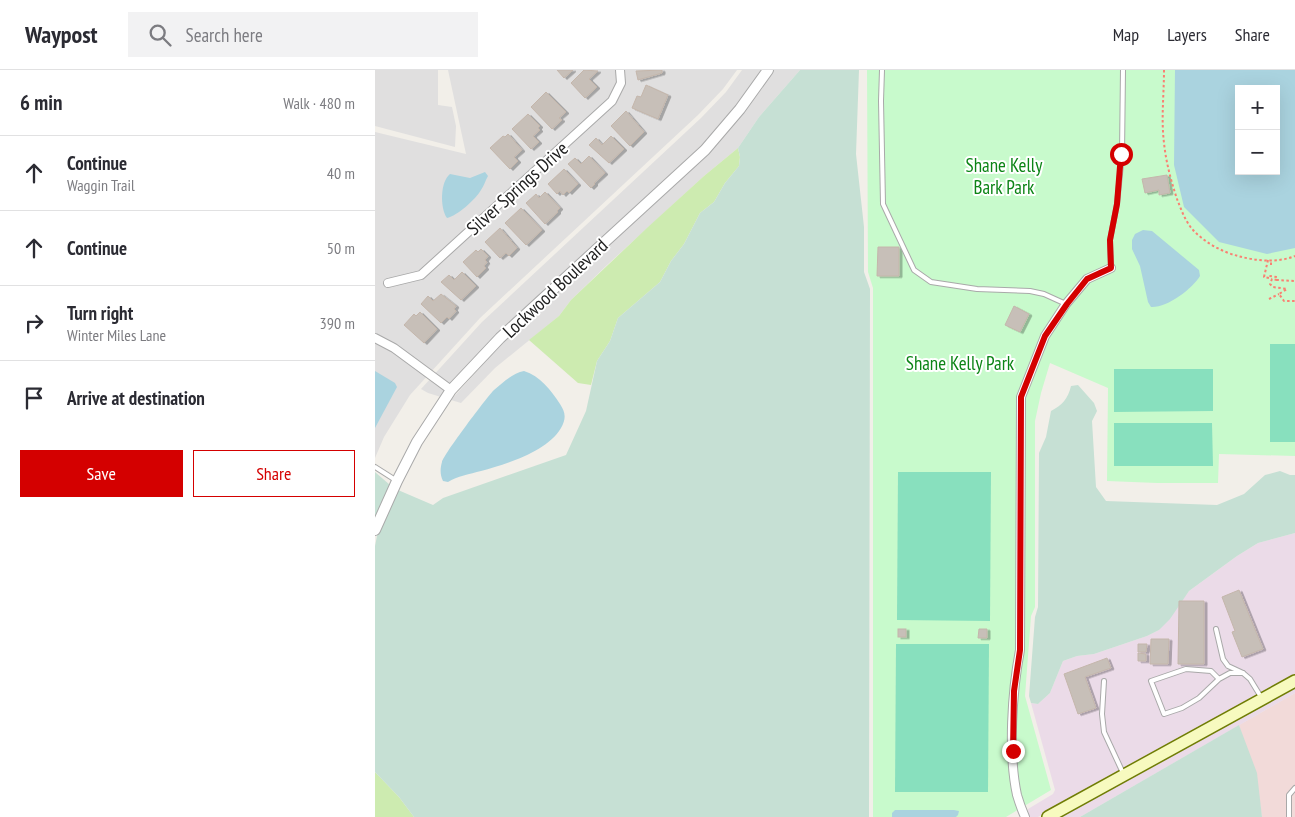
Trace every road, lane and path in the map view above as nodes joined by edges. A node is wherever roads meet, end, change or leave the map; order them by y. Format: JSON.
{"nodes":[{"id":1,"x":619,"y":70,"type":"edge"},
{"id":2,"x":767,"y":70,"type":"edge"},
{"id":3,"x":882,"y":70,"type":"edge"},
{"id":4,"x":1123,"y":70,"type":"edge"},
{"id":5,"x":1164,"y":70,"type":"edge"},
{"id":6,"x":1295,"y":256,"type":"edge"},
{"id":7,"x":1270,"y":260,"type":"junction"},
{"id":8,"x":1271,"y":265,"type":"dead end"},
{"id":9,"x":1111,"y":268,"type":"joint"},
{"id":10,"x":1277,"y":280,"type":"junction"},
{"id":11,"x":1295,"y":281,"type":"edge"},
{"id":12,"x":388,"y":282,"type":"dead end"},
{"id":13,"x":1279,"y":294,"type":"junction"},
{"id":14,"x":1269,"y":299,"type":"dead end"},
{"id":15,"x":1295,"y":301,"type":"edge"},
{"id":16,"x":1067,"y":304,"type":"junction"},
{"id":17,"x":375,"y":338,"type":"edge"},
{"id":18,"x":451,"y":390,"type":"junction"},
{"id":19,"x":375,"y":467,"type":"edge"},
{"id":20,"x":397,"y":481,"type":"junction"},
{"id":21,"x":375,"y":530,"type":"edge"},
{"id":22,"x":1216,"y":629,"type":"dead end"},
{"id":23,"x":1243,"y":673,"type":"junction"},
{"id":24,"x":1219,"y":679,"type":"junction"},
{"id":25,"x":1105,"y":681,"type":"dead end"},
{"id":26,"x":1295,"y":681,"type":"edge"},
{"id":27,"x":1263,"y":699,"type":"junction"},
{"id":28,"x":1124,"y":775,"type":"junction"},
{"id":29,"x":1295,"y":788,"type":"edge"},
{"id":30,"x":1025,"y":817,"type":"edge"},
{"id":31,"x":1048,"y":817,"type":"edge"},
{"id":32,"x":1289,"y":817,"type":"edge"}],
"edges":[{"from":1,"to":12,"type":"street","name":"Silver Springs Drive"},
{"from":2,"to":18,"type":"street","name":"Lockwood Boulevard"},
{"from":3,"to":16,"type":"lane"},
{"from":4,"to":9,"type":"lane"},
{"from":5,"to":7,"type":"path"},
{"from":6,"to":7,"type":"path"},
{"from":7,"to":8,"type":"path"},
{"from":7,"to":10,"type":"path"},
{"from":9,"to":16,"type":"street"},
{"from":10,"to":11,"type":"path"},
{"from":10,"to":13,"type":"path"},
{"from":13,"to":14,"type":"path"},
{"from":13,"to":15,"type":"path"},
{"from":16,"to":30,"type":"street"},
{"from":17,"to":18,"type":"street"},
{"from":18,"to":20,"type":"street","name":"Lockwood Boulevard"},
{"from":19,"to":20,"type":"lane"},
{"from":20,"to":21,"type":"street","name":"Lockwood Boulevard"},
{"from":22,"to":23,"type":"lane"},
{"from":23,"to":24,"type":"lane"},
{"from":23,"to":27,"type":"lane"},
{"from":24,"to":24,"type":"lane"},
{"from":25,"to":28,"type":"lane"},
{"from":26,"to":27,"type":"main road"},
{"from":27,"to":28,"type":"main road"},
{"from":28,"to":31,"type":"main road"},
{"from":29,"to":32,"type":"lane"}]}
